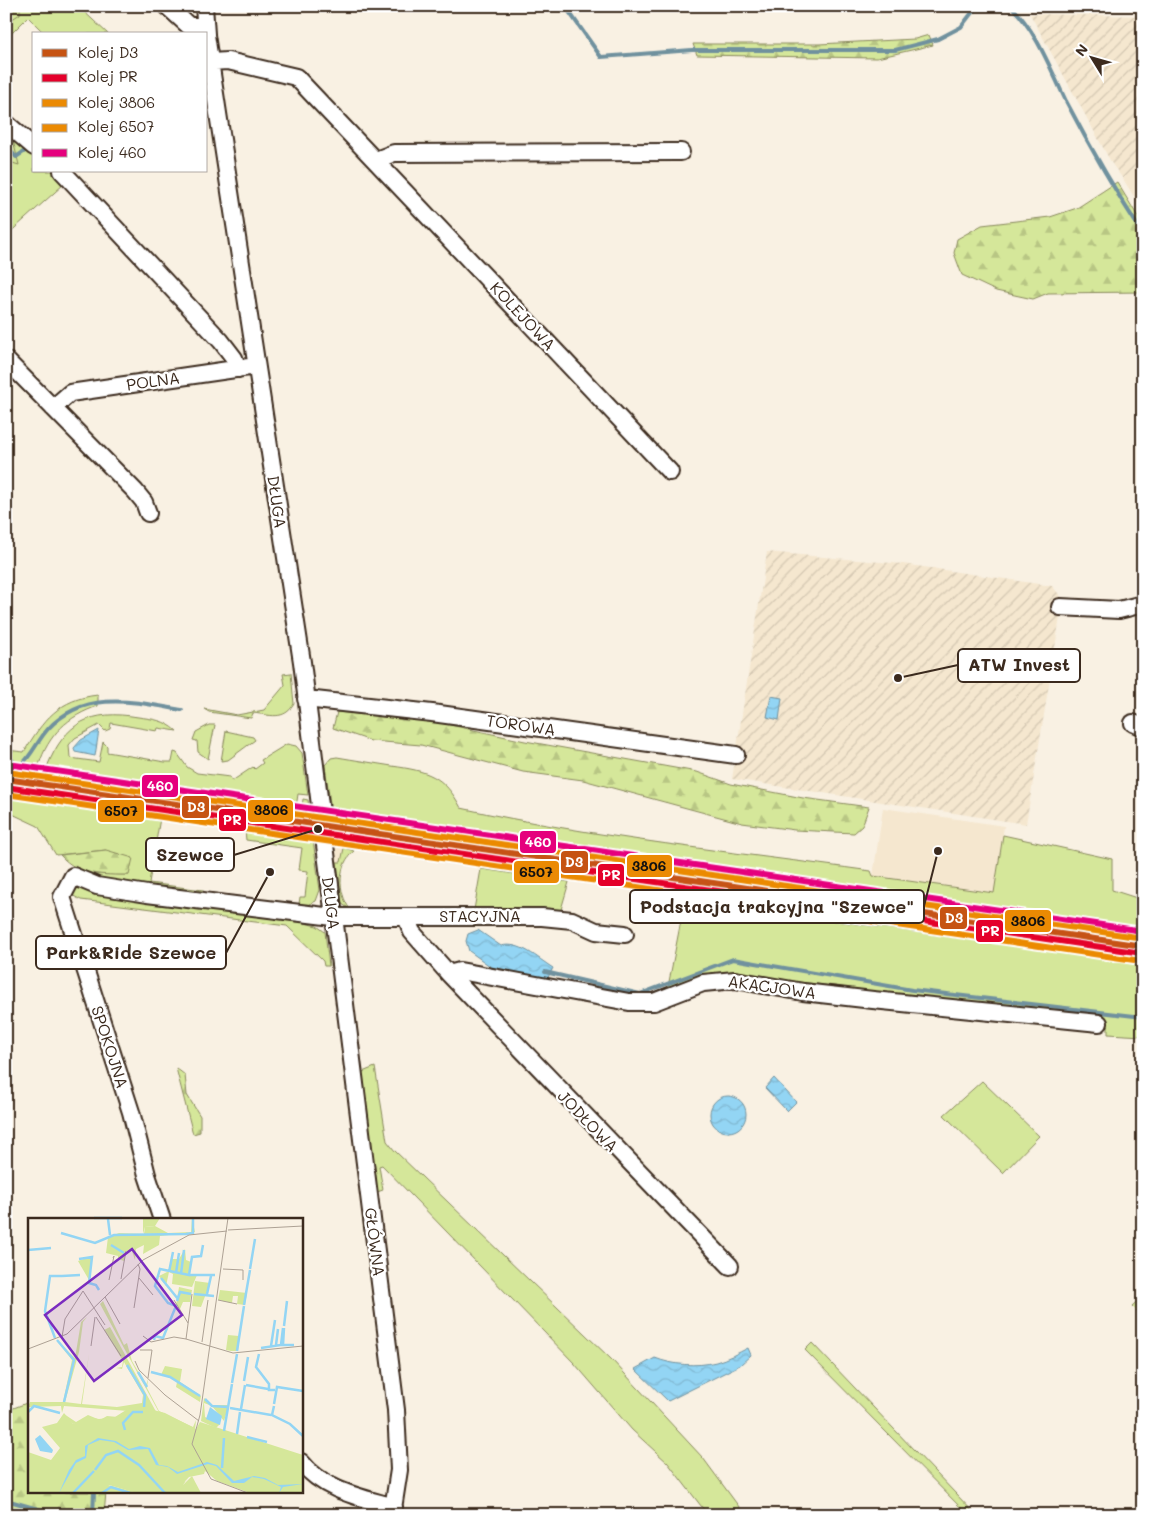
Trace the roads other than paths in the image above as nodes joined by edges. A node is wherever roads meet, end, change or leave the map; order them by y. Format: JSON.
{"nodes":[{"id":1,"x":166,"y":6,"type":"edge"},
{"id":2,"x":204,"y":6,"type":"edge"},
{"id":3,"x":206,"y":32,"type":"edge"},
{"id":4,"x":208,"y":47,"type":"edge"},
{"id":5,"x":210,"y":62,"type":"junction"},
{"id":6,"x":6,"y":123,"type":"edge"},
{"id":7,"x":32,"y":145,"type":"edge"},
{"id":8,"x":681,"y":152,"type":"dead end"},
{"id":9,"x":376,"y":160,"type":"junction"},
{"id":10,"x":63,"y":172,"type":"edge"},
{"id":11,"x":6,"y":360,"type":"edge"},
{"id":12,"x":257,"y":366,"type":"junction"},
{"id":13,"x":238,"y":369,"type":"junction"},
{"id":14,"x":54,"y":408,"type":"junction"},
{"id":15,"x":670,"y":472,"type":"dead end"},
{"id":16,"x":148,"y":513,"type":"dead end"},
{"id":17,"x":1143,"y":604,"type":"edge"},
{"id":18,"x":1060,"y":606,"type":"dead end"},
{"id":19,"x":306,"y":699,"type":"junction"},
{"id":20,"x":736,"y":755,"type":"dead end"},
{"id":21,"x":73,"y":876,"type":"joint"},
{"id":22,"x":333,"y":917,"type":"junction"},
{"id":23,"x":406,"y":917,"type":"junction"},
{"id":24,"x":624,"y":934,"type":"dead end"},
{"id":25,"x":339,"y":970,"type":"joint"},
{"id":26,"x":449,"y":974,"type":"junction"},
{"id":27,"x":1099,"y":1023,"type":"dead end"},
{"id":28,"x":161,"y":1218,"type":"edge"},
{"id":29,"x":730,"y":1266,"type":"dead end"},
{"id":30,"x":302,"y":1463,"type":"edge"},
{"id":31,"x":393,"y":1511,"type":"edge"}],
"edges":[{"from":1,"to":3,"type":"street"},
{"from":2,"to":3,"type":"street","name":"DŁUGA"},
{"from":4,"to":5,"type":"street","name":"DŁUGA"},
{"from":5,"to":9,"type":"street","name":"KOLEJOWA"},
{"from":5,"to":12,"type":"street","name":"DŁUGA"},
{"from":6,"to":7,"type":"street"},
{"from":8,"to":9,"type":"street"},
{"from":9,"to":15,"type":"street","name":"KOLEJOWA"},
{"from":10,"to":13,"type":"street"},
{"from":11,"to":14,"type":"street"},
{"from":12,"to":13,"type":"street","name":"POLNA"},
{"from":12,"to":19,"type":"street","name":"DŁUGA"},
{"from":13,"to":14,"type":"street","name":"POLNA"},
{"from":14,"to":16,"type":"street"},
{"from":17,"to":18,"type":"street"},
{"from":19,"to":20,"type":"street","name":"TOROWA"},
{"from":19,"to":22,"type":"street","name":"DŁUGA"},
{"from":21,"to":22,"type":"street","name":"STACYJNA"},
{"from":21,"to":28,"type":"street","name":"SPOKOJNA"},
{"from":22,"to":23,"type":"street","name":"STACYJNA"},
{"from":22,"to":25,"type":"street","name":"DŁUGA"},
{"from":23,"to":24,"type":"street","name":"STACYJNA"},
{"from":23,"to":26,"type":"street","name":"JODŁOWA"},
{"from":25,"to":31,"type":"street","name":"GŁÓWNA"},
{"from":26,"to":27,"type":"street","name":"AKACJOWA"},
{"from":26,"to":29,"type":"street","name":"JODŁOWA"},
{"from":30,"to":31,"type":"street"}]}
